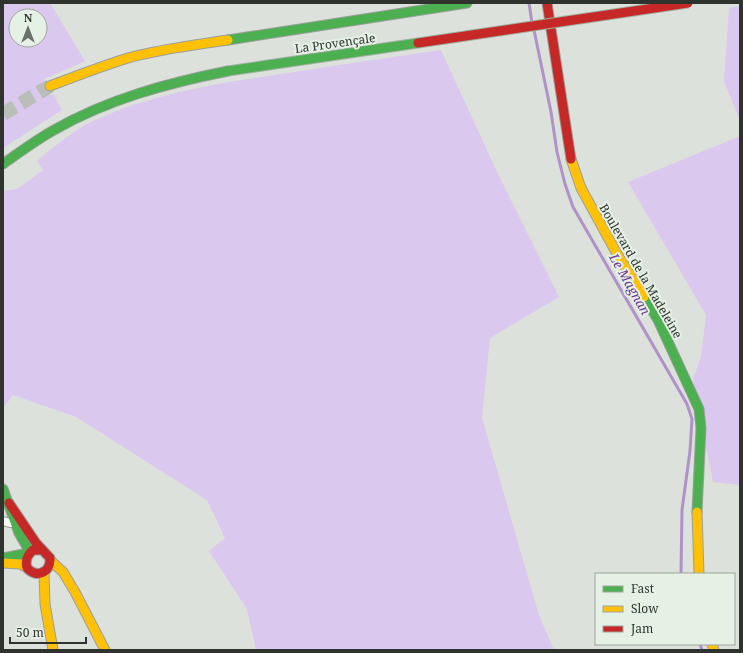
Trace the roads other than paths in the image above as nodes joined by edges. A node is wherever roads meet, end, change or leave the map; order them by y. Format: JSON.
{"nodes":[{"id":1,"x":467,"y":3,"type":"edge"},
{"id":2,"x":547,"y":3,"type":"edge"},
{"id":3,"x":688,"y":3,"type":"edge"},
{"id":4,"x":50,"y":86,"type":"tunnel mouth"},
{"id":5,"x":3,"y":164,"type":"edge"},
{"id":6,"x":3,"y":489,"type":"edge"},
{"id":7,"x":9,"y":503,"type":"junction"},
{"id":8,"x":3,"y":521,"type":"edge"},
{"id":9,"x":15,"y":522,"type":"junction"},
{"id":10,"x":19,"y":533,"type":"junction"},
{"id":11,"x":42,"y":550,"type":"junction"},
{"id":12,"x":29,"y":552,"type":"junction"},
{"id":13,"x":6,"y":556,"type":"edge"},
{"id":14,"x":50,"y":560,"type":"junction"},
{"id":15,"x":3,"y":563,"type":"edge"},
{"id":16,"x":29,"y":569,"type":"junction"},
{"id":17,"x":45,"y":571,"type":"junction"},
{"id":18,"x":699,"y":573,"type":"edge"},
{"id":19,"x":75,"y":592,"type":"junction"},
{"id":20,"x":45,"y":604,"type":"junction"},
{"id":21,"x":53,"y":650,"type":"edge"},
{"id":22,"x":105,"y":650,"type":"edge"}],
"edges":[{"from":1,"to":4,"type":"main road","name":"La Provençale"},
{"from":2,"to":18,"type":"main road","name":"Boulevard de la Madeleine"},
{"from":3,"to":5,"type":"main road","name":"La Provençale","bridge":true},
{"from":6,"to":7,"type":"main road"},
{"from":7,"to":9,"type":"main road"},
{"from":7,"to":11,"type":"main road"},
{"from":8,"to":9,"type":"street"},
{"from":9,"to":10,"type":"main road"},
{"from":10,"to":12,"type":"main road"},
{"from":10,"to":13,"type":"main road"},
{"from":11,"to":12,"type":"main road"},
{"from":11,"to":14,"type":"main road"},
{"from":12,"to":13,"type":"main road"},
{"from":12,"to":16,"type":"main road"},
{"from":14,"to":17,"type":"main road"},
{"from":14,"to":19,"type":"main road"},
{"from":15,"to":16,"type":"main road"},
{"from":16,"to":17,"type":"main road"},
{"from":16,"to":20,"type":"main road"},
{"from":17,"to":19,"type":"main road"},
{"from":17,"to":20,"type":"main road"},
{"from":19,"to":22,"type":"main road"},
{"from":20,"to":21,"type":"main road"}]}
